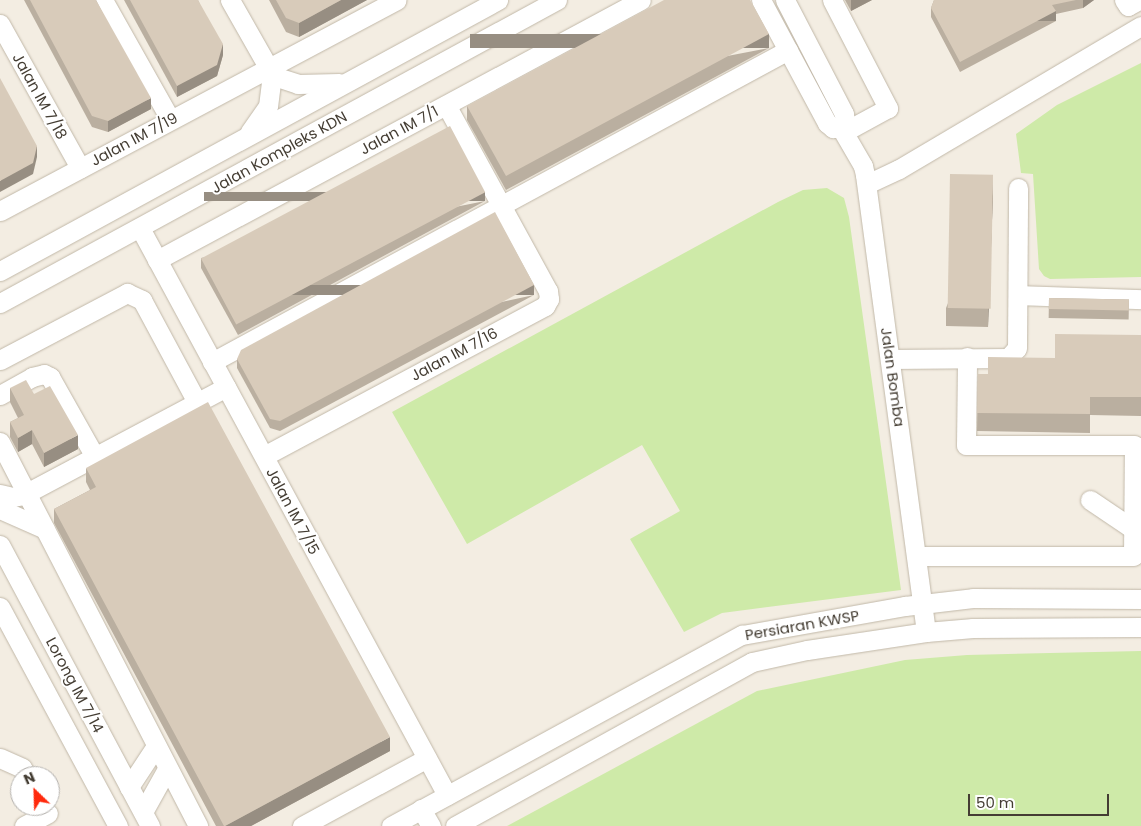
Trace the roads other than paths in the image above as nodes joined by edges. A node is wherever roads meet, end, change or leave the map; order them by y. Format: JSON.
{"nodes":[{"id":1,"x":103,"y":0,"type":"edge"},
{"id":2,"x":230,"y":0,"type":"edge"},
{"id":3,"x":396,"y":0,"type":"edge"},
{"id":4,"x":498,"y":0,"type":"edge"},
{"id":5,"x":556,"y":0,"type":"edge"},
{"id":6,"x":641,"y":0,"type":"edge"},
{"id":7,"x":761,"y":0,"type":"edge"},
{"id":8,"x":785,"y":0,"type":"edge"},
{"id":9,"x":832,"y":0,"type":"edge"},
{"id":10,"x":1124,"y":0,"type":"edge"},
{"id":11,"x":1139,"y":0,"type":"edge"},
{"id":12,"x":0,"y":24,"type":"edge"},
{"id":13,"x":1141,"y":26,"type":"edge"},
{"id":14,"x":788,"y":50,"type":"junction"},
{"id":15,"x":268,"y":67,"type":"junction"},
{"id":16,"x":348,"y":81,"type":"junction"},
{"id":17,"x":446,"y":105,"type":"junction"},
{"id":18,"x":170,"y":119,"type":"junction"},
{"id":19,"x":842,"y":130,"type":"junction"},
{"id":20,"x":245,"y":138,"type":"junction"},
{"id":21,"x":80,"y":168,"type":"junction"},
{"id":22,"x":867,"y":184,"type":"junction"},
{"id":23,"x":1018,"y":188,"type":"dead end"},
{"id":24,"x":501,"y":207,"type":"junction"},
{"id":25,"x":0,"y":211,"type":"edge"},
{"id":26,"x":140,"y":228,"type":"junction"},
{"id":27,"x":157,"y":260,"type":"junction"},
{"id":28,"x":0,"y":270,"type":"edge"},
{"id":29,"x":1018,"y":295,"type":"junction"},
{"id":30,"x":1141,"y":299,"type":"edge"},
{"id":31,"x":0,"y":303,"type":"edge"},
{"id":32,"x":967,"y":357,"type":"junction"},
{"id":33,"x":0,"y":360,"type":"edge"},
{"id":34,"x":890,"y":360,"type":"junction"},
{"id":35,"x":212,"y":362,"type":"junction"},
{"id":36,"x":226,"y":387,"type":"junction"},
{"id":37,"x":0,"y":395,"type":"edge"},
{"id":38,"x":197,"y":402,"type":"junction"},
{"id":39,"x":0,"y":442,"type":"edge"},
{"id":40,"x":1138,"y":445,"type":"edge"},
{"id":41,"x":264,"y":456,"type":"junction"},
{"id":42,"x":95,"y":457,"type":"junction"},
{"id":43,"x":26,"y":493,"type":"junction"},
{"id":44,"x":0,"y":494,"type":"edge"},
{"id":45,"x":1090,"y":500,"type":"dead end"},
{"id":46,"x":0,"y":509,"type":"edge"},
{"id":47,"x":1133,"y":529,"type":"junction"},
{"id":48,"x":45,"y":530,"type":"junction"},
{"id":49,"x":0,"y":545,"type":"edge"},
{"id":50,"x":917,"y":556,"type":"junction"},
{"id":51,"x":1141,"y":599,"type":"edge"},
{"id":52,"x":923,"y":604,"type":"junction"},
{"id":53,"x":0,"y":607,"type":"edge"},
{"id":54,"x":1141,"y":627,"type":"edge"},
{"id":55,"x":926,"y":632,"type":"junction"},
{"id":56,"x":156,"y":746,"type":"junction"},
{"id":57,"x":0,"y":758,"type":"edge"},
{"id":58,"x":426,"y":758,"type":"junction"},
{"id":59,"x":18,"y":766,"type":"edge"},
{"id":60,"x":167,"y":769,"type":"junction"},
{"id":61,"x":129,"y":786,"type":"junction"},
{"id":62,"x":447,"y":795,"type":"junction"},
{"id":63,"x":421,"y":809,"type":"junction"},
{"id":64,"x":47,"y":816,"type":"edge"},
{"id":65,"x":147,"y":819,"type":"edge"},
{"id":66,"x":24,"y":826,"type":"edge"},
{"id":67,"x":118,"y":826,"type":"edge"},
{"id":68,"x":198,"y":826,"type":"edge"},
{"id":69,"x":302,"y":826,"type":"edge"},
{"id":70,"x":391,"y":826,"type":"edge"},
{"id":71,"x":431,"y":826,"type":"edge"},
{"id":72,"x":454,"y":826,"type":"edge"}],
"edges":[{"from":1,"to":18,"type":"street"},
{"from":2,"to":15,"type":"street"},
{"from":3,"to":15,"type":"street"},
{"from":4,"to":16,"type":"street","name":"Jalan Kompleks KDN"},
{"from":5,"to":26,"type":"street","name":"Jalan Kompleks KDN"},
{"from":6,"to":17,"type":"street","name":"Jalan IM 7/1"},
{"from":7,"to":14,"type":"street","name":"Jalan Bomba"},
{"from":8,"to":19,"type":"street","name":"Jalan Bomba"},
{"from":9,"to":19,"type":"street"},
{"from":10,"to":11,"type":"street"},
{"from":12,"to":21,"type":"street","name":"Jalan IM 7/18"},
{"from":13,"to":22,"type":"street"},
{"from":14,"to":19,"type":"street","name":"Jalan Bomba"},
{"from":14,"to":24,"type":"street"},
{"from":15,"to":16,"type":"street"},
{"from":15,"to":18,"type":"street","name":"Jalan IM 7/19"},
{"from":15,"to":20,"type":"street"},
{"from":16,"to":20,"type":"street","name":"Jalan Kompleks KDN"},
{"from":17,"to":24,"type":"street"},
{"from":17,"to":27,"type":"street","name":"Jalan IM 7/1"},
{"from":18,"to":21,"type":"street","name":"Jalan IM 7/19"},
{"from":19,"to":22,"type":"street","name":"Jalan Bomba"},
{"from":20,"to":28,"type":"street","name":"Jalan Kompleks KDN"},
{"from":21,"to":25,"type":"street","name":"Jalan IM 7/19"},
{"from":22,"to":34,"type":"street","name":"Jalan Bomba"},
{"from":23,"to":29,"type":"street"},
{"from":24,"to":35,"type":"street"},
{"from":24,"to":41,"type":"street","name":"Jalan IM 7/16"},
{"from":26,"to":27,"type":"street","name":"Jalan IM 7/15"},
{"from":26,"to":31,"type":"street","name":"Jalan Kompleks KDN"},
{"from":27,"to":35,"type":"street","name":"Jalan IM 7/15"},
{"from":29,"to":30,"type":"street"},
{"from":29,"to":32,"type":"street"},
{"from":32,"to":34,"type":"street"},
{"from":32,"to":40,"type":"street"},
{"from":33,"to":38,"type":"street"},
{"from":34,"to":50,"type":"street","name":"Jalan Bomba"},
{"from":35,"to":36,"type":"street","name":"Jalan IM 7/15"},
{"from":36,"to":38,"type":"street"},
{"from":36,"to":41,"type":"street","name":"Jalan IM 7/15"},
{"from":37,"to":42,"type":"street"},
{"from":38,"to":42,"type":"street"},
{"from":39,"to":43,"type":"street"},
{"from":40,"to":47,"type":"street"},
{"from":41,"to":58,"type":"street","name":"Jalan IM 7/15"},
{"from":42,"to":43,"type":"street"},
{"from":43,"to":44,"type":"street"},
{"from":43,"to":48,"type":"street"},
{"from":45,"to":47,"type":"street"},
{"from":46,"to":48,"type":"street"},
{"from":47,"to":50,"type":"street"},
{"from":48,"to":56,"type":"street"},
{"from":49,"to":61,"type":"street","name":"Lorong IM 7/14"},
{"from":50,"to":52,"type":"street","name":"Jalan Bomba"},
{"from":51,"to":52,"type":"street","name":"Persiaran KWSP"},
{"from":52,"to":55,"type":"street","name":"Jalan Bomba"},
{"from":52,"to":62,"type":"street","name":"Persiaran KWSP"},
{"from":53,"to":67,"type":"street","name":"Lorong IM 7/14"},
{"from":54,"to":55,"type":"street","name":"Persiaran KWSP"},
{"from":55,"to":72,"type":"street","name":"Persiaran KWSP"},
{"from":56,"to":60,"type":"street"},
{"from":56,"to":61,"type":"street"},
{"from":57,"to":59,"type":"street"},
{"from":58,"to":62,"type":"street","name":"Jalan IM 7/15"},
{"from":58,"to":69,"type":"street"},
{"from":60,"to":65,"type":"street"},
{"from":60,"to":68,"type":"street"},
{"from":61,"to":65,"type":"street","name":"Lorong IM 7/14"},
{"from":62,"to":63,"type":"street","name":"Persiaran KWSP"},
{"from":63,"to":70,"type":"street","name":"Persiaran KWSP"},
{"from":63,"to":71,"type":"street"},
{"from":64,"to":66,"type":"street"}]}
